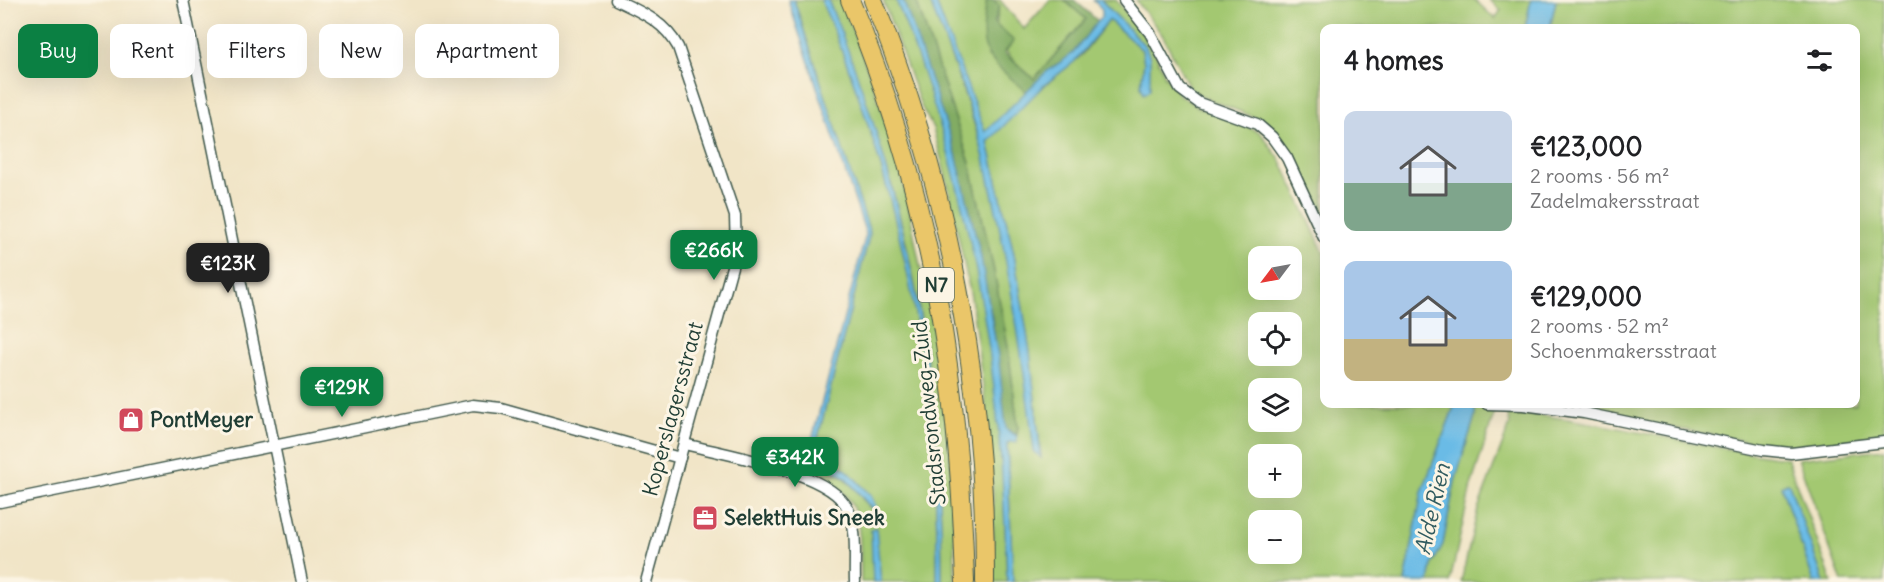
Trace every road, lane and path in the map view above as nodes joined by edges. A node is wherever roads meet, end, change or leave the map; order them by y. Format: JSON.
{"nodes":[{"id":1,"x":183,"y":0,"type":"edge"},
{"id":2,"x":616,"y":0,"type":"edge"},
{"id":3,"x":850,"y":0,"type":"edge"},
{"id":4,"x":873,"y":0,"type":"edge"},
{"id":5,"x":1124,"y":0,"type":"edge"},
{"id":6,"x":1320,"y":229,"type":"edge"},
{"id":7,"x":1531,"y":408,"type":"edge"},
{"id":8,"x":1884,"y":442,"type":"edge"},
{"id":9,"x":685,"y":444,"type":"junction"},
{"id":10,"x":274,"y":446,"type":"junction"},
{"id":11,"x":680,"y":458,"type":"junction"},
{"id":12,"x":0,"y":502,"type":"edge"},
{"id":13,"x":302,"y":582,"type":"edge"},
{"id":14,"x":646,"y":582,"type":"edge"},
{"id":15,"x":855,"y":582,"type":"edge"},
{"id":16,"x":965,"y":582,"type":"edge"},
{"id":17,"x":985,"y":582,"type":"edge"}],
"edges":[{"from":1,"to":10,"type":"street"},
{"from":2,"to":9,"type":"street","name":"Koperslagersstraat"},
{"from":3,"to":16,"type":"highway","name":"Stadsrondweg-Zuid","number":"N7"},
{"from":4,"to":17,"type":"highway","name":"Stadsrondweg-Zuid","number":"N7"},
{"from":5,"to":6,"type":"street"},
{"from":7,"to":8,"type":"street"},
{"from":9,"to":11,"type":"street","name":"Koperslagersstraat"},
{"from":9,"to":15,"type":"street"},
{"from":10,"to":11,"type":"street"},
{"from":10,"to":12,"type":"street"},
{"from":10,"to":13,"type":"street"},
{"from":11,"to":14,"type":"street","name":"Koperslagersstraat"}]}
